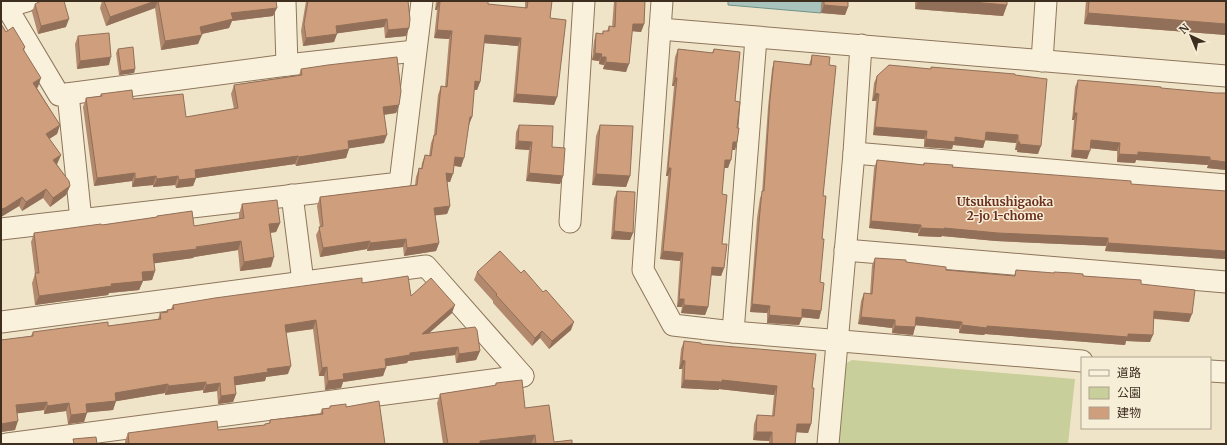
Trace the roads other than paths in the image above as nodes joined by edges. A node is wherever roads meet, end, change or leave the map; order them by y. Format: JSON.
{"nodes":[{"id":1,"x":27,"y":1,"type":"edge"},
{"id":2,"x":285,"y":1,"type":"edge"},
{"id":3,"x":422,"y":1,"type":"edge"},
{"id":4,"x":584,"y":1,"type":"edge"},
{"id":5,"x":662,"y":1,"type":"edge"},
{"id":6,"x":1046,"y":1,"type":"edge"},
{"id":7,"x":4,"y":4,"type":"edge"},
{"id":8,"x":660,"y":29,"type":"junction"},
{"id":9,"x":756,"y":38,"type":"junction"},
{"id":10,"x":861,"y":45,"type":"junction"},
{"id":11,"x":415,"y":51,"type":"junction"},
{"id":12,"x":1042,"y":61,"type":"junction"},
{"id":13,"x":287,"y":65,"type":"junction"},
{"id":14,"x":1226,"y":76,"type":"edge"},
{"id":15,"x":68,"y":94,"type":"junction"},
{"id":16,"x":854,"y":153,"type":"junction"},
{"id":17,"x":1226,"y":185,"type":"edge"},
{"id":18,"x":292,"y":195,"type":"junction"},
{"id":19,"x":81,"y":220,"type":"junction"},
{"id":20,"x":570,"y":222,"type":"dead end"},
{"id":21,"x":1,"y":229,"type":"edge"},
{"id":22,"x":846,"y":250,"type":"junction"},
{"id":23,"x":303,"y":282,"type":"junction"},
{"id":24,"x":1226,"y":282,"type":"edge"},
{"id":25,"x":1,"y":322,"type":"edge"},
{"id":26,"x":733,"y":332,"type":"junction"},
{"id":27,"x":838,"y":341,"type":"junction"},
{"id":28,"x":1081,"y":361,"type":"edge"},
{"id":29,"x":1211,"y":371,"type":"edge"},
{"id":30,"x":1226,"y":372,"type":"edge"},
{"id":31,"x":7,"y":444,"type":"edge"},
{"id":32,"x":828,"y":444,"type":"edge"}],
"edges":[{"from":1,"to":7,"type":"street"},
{"from":2,"to":13,"type":"street"},
{"from":3,"to":11,"type":"street"},
{"from":4,"to":20,"type":"street"},
{"from":5,"to":8,"type":"street"},
{"from":6,"to":12,"type":"street"},
{"from":7,"to":15,"type":"street"},
{"from":8,"to":9,"type":"street"},
{"from":8,"to":26,"type":"street"},
{"from":9,"to":10,"type":"street"},
{"from":9,"to":26,"type":"street"},
{"from":10,"to":12,"type":"street"},
{"from":10,"to":16,"type":"street"},
{"from":11,"to":13,"type":"street"},
{"from":11,"to":18,"type":"street"},
{"from":12,"to":14,"type":"street"},
{"from":13,"to":15,"type":"street"},
{"from":15,"to":19,"type":"street"},
{"from":16,"to":17,"type":"street"},
{"from":16,"to":22,"type":"street"},
{"from":18,"to":19,"type":"street"},
{"from":18,"to":23,"type":"street"},
{"from":19,"to":21,"type":"street"},
{"from":22,"to":24,"type":"street"},
{"from":22,"to":27,"type":"street"},
{"from":23,"to":25,"type":"street"},
{"from":23,"to":31,"type":"street"},
{"from":26,"to":27,"type":"street"},
{"from":27,"to":28,"type":"street"},
{"from":27,"to":32,"type":"street"},
{"from":29,"to":30,"type":"street"}]}
